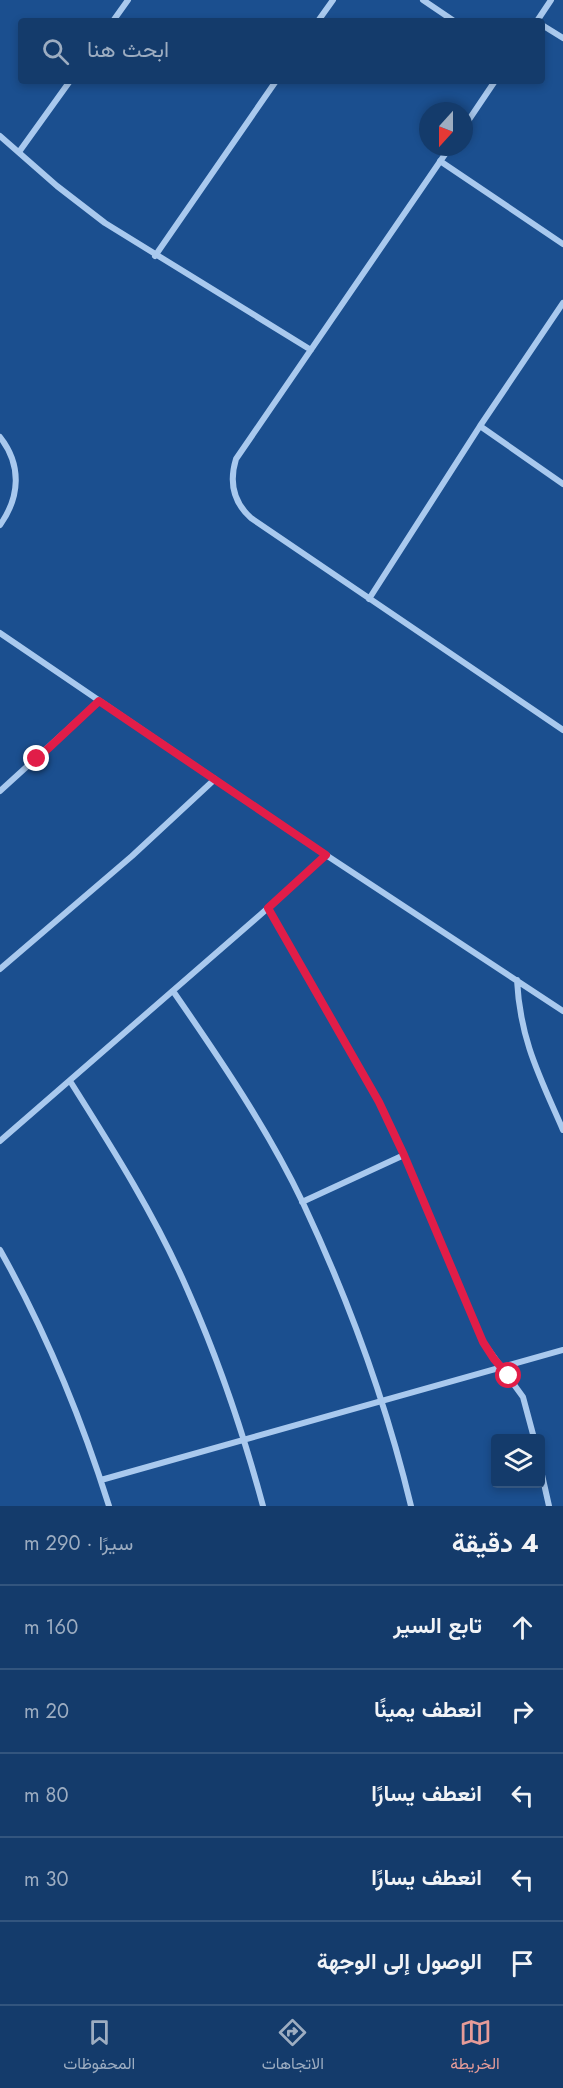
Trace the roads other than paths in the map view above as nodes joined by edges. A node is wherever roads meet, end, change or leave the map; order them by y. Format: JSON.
{"nodes":[{"id":1,"x":128,"y":0,"type":"edge"},
{"id":2,"x":333,"y":0,"type":"edge"},
{"id":3,"x":423,"y":0,"type":"edge"},
{"id":4,"x":551,"y":0,"type":"edge"},
{"id":5,"x":115,"y":18,"type":"edge"},
{"id":6,"x":320,"y":18,"type":"edge"},
{"id":7,"x":450,"y":18,"type":"edge"},
{"id":8,"x":539,"y":18,"type":"edge"},
{"id":9,"x":545,"y":27,"type":"edge"},
{"id":10,"x":563,"y":38,"type":"edge"},
{"id":11,"x":68,"y":84,"type":"edge"},
{"id":12,"x":274,"y":84,"type":"edge"},
{"id":13,"x":493,"y":84,"type":"edge"},
{"id":14,"x":473,"y":113,"type":"edge"},
{"id":15,"x":0,"y":136,"type":"edge"},
{"id":16,"x":19,"y":152,"type":"junction"},
{"id":17,"x":444,"y":156,"type":"edge"},
{"id":18,"x":440,"y":161,"type":"junction"},
{"id":19,"x":563,"y":244,"type":"edge"},
{"id":20,"x":155,"y":256,"type":"junction"},
{"id":21,"x":563,"y":303,"type":"edge"},
{"id":22,"x":311,"y":350,"type":"junction"},
{"id":23,"x":480,"y":426,"type":"junction"},
{"id":24,"x":0,"y":437,"type":"edge"},
{"id":25,"x":563,"y":484,"type":"edge"},
{"id":26,"x":0,"y":525,"type":"edge"},
{"id":27,"x":369,"y":598,"type":"junction"},
{"id":28,"x":0,"y":633,"type":"edge"},
{"id":29,"x":99,"y":701,"type":"junction"},
{"id":30,"x":563,"y":730,"type":"edge"},
{"id":31,"x":215,"y":779,"type":"junction"},
{"id":32,"x":0,"y":791,"type":"edge"},
{"id":33,"x":326,"y":855,"type":"junction"},
{"id":34,"x":268,"y":908,"type":"junction"},
{"id":35,"x":0,"y":969,"type":"edge"},
{"id":36,"x":517,"y":980,"type":"junction"},
{"id":37,"x":173,"y":991,"type":"junction"},
{"id":38,"x":563,"y":1011,"type":"edge"},
{"id":39,"x":70,"y":1081,"type":"junction"},
{"id":40,"x":563,"y":1130,"type":"edge"},
{"id":41,"x":0,"y":1141,"type":"edge"},
{"id":42,"x":404,"y":1155,"type":"junction"},
{"id":43,"x":302,"y":1202,"type":"junction"},
{"id":44,"x":0,"y":1250,"type":"edge"},
{"id":45,"x":563,"y":1350,"type":"edge"},
{"id":46,"x":501,"y":1367,"type":"junction"},
{"id":47,"x":382,"y":1400,"type":"junction"},
{"id":48,"x":533,"y":1434,"type":"edge"},
{"id":49,"x":244,"y":1439,"type":"junction"},
{"id":50,"x":101,"y":1480,"type":"junction"},
{"id":51,"x":545,"y":1488,"type":"edge"},
{"id":52,"x":110,"y":1506,"type":"edge"},
{"id":53,"x":263,"y":1506,"type":"edge"},
{"id":54,"x":411,"y":1506,"type":"edge"},
{"id":55,"x":549,"y":1506,"type":"edge"}],
"edges":[{"from":1,"to":5,"type":"street"},
{"from":2,"to":6,"type":"street"},
{"from":3,"to":7,"type":"street"},
{"from":4,"to":8,"type":"street"},
{"from":9,"to":10,"type":"street"},
{"from":11,"to":16,"type":"street"},
{"from":12,"to":20,"type":"street"},
{"from":13,"to":14,"type":"street"},
{"from":15,"to":16,"type":"street"},
{"from":16,"to":20,"type":"street"},
{"from":17,"to":18,"type":"street"},
{"from":18,"to":19,"type":"street"},
{"from":18,"to":22,"type":"street"},
{"from":20,"to":22,"type":"street"},
{"from":21,"to":23,"type":"street"},
{"from":22,"to":27,"type":"street"},
{"from":23,"to":25,"type":"street"},
{"from":23,"to":27,"type":"street"},
{"from":24,"to":26,"type":"street"},
{"from":27,"to":30,"type":"street"},
{"from":28,"to":29,"type":"street"},
{"from":29,"to":31,"type":"street"},
{"from":29,"to":32,"type":"street"},
{"from":31,"to":33,"type":"street"},
{"from":31,"to":35,"type":"street"},
{"from":33,"to":34,"type":"street"},
{"from":33,"to":36,"type":"street"},
{"from":34,"to":37,"type":"street"},
{"from":34,"to":42,"type":"street"},
{"from":36,"to":38,"type":"street"},
{"from":36,"to":40,"type":"street"},
{"from":37,"to":39,"type":"street"},
{"from":37,"to":43,"type":"street"},
{"from":39,"to":41,"type":"street"},
{"from":39,"to":49,"type":"street"},
{"from":42,"to":43,"type":"street"},
{"from":42,"to":46,"type":"street"},
{"from":43,"to":47,"type":"street"},
{"from":44,"to":50,"type":"street"},
{"from":45,"to":46,"type":"street"},
{"from":46,"to":47,"type":"street"},
{"from":46,"to":48,"type":"street"},
{"from":47,"to":49,"type":"street"},
{"from":47,"to":54,"type":"street"},
{"from":49,"to":50,"type":"street"},
{"from":49,"to":53,"type":"street"},
{"from":50,"to":52,"type":"street"},
{"from":51,"to":55,"type":"street"}]}
